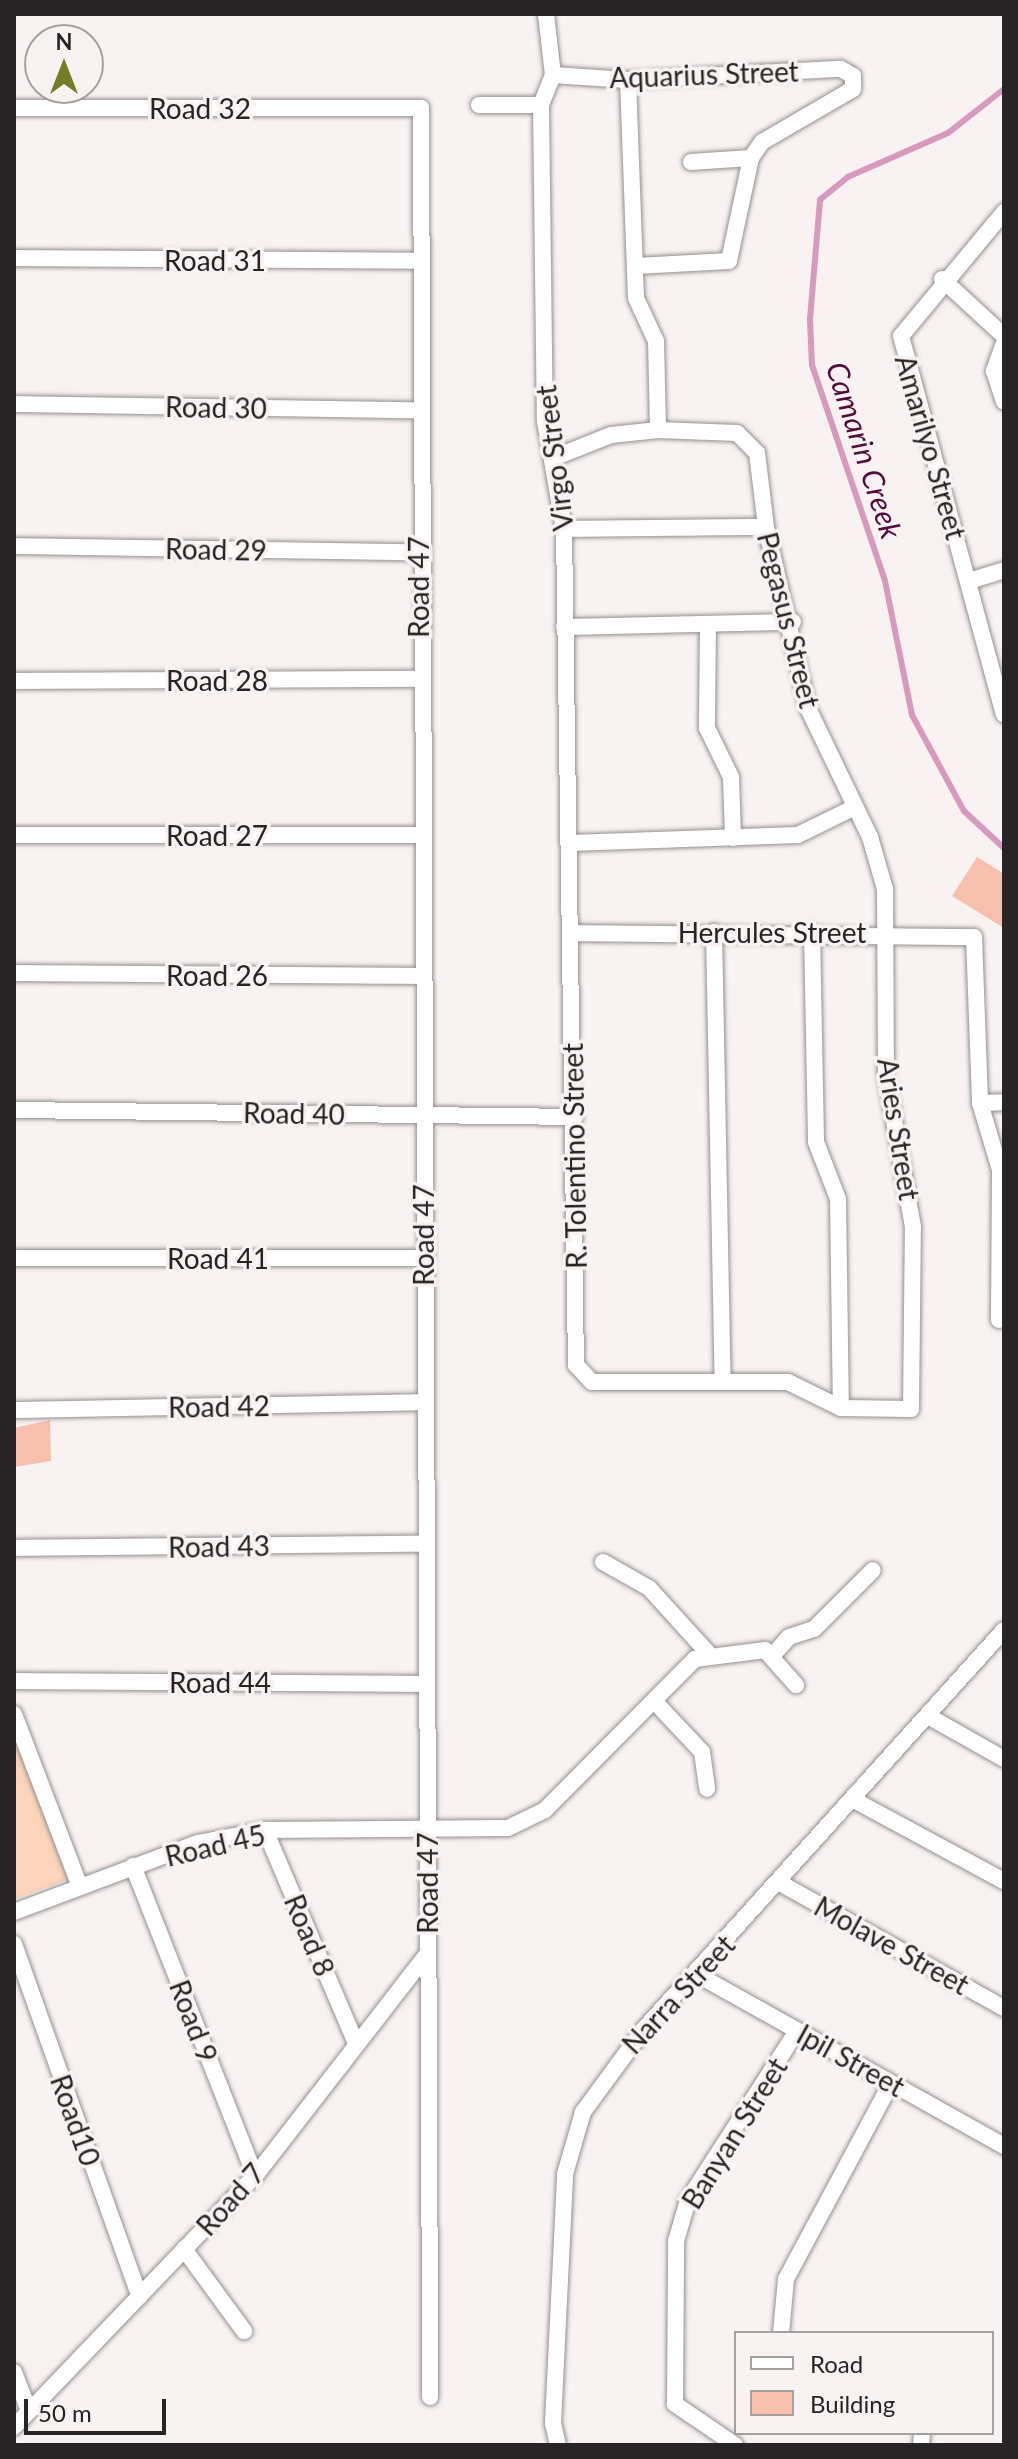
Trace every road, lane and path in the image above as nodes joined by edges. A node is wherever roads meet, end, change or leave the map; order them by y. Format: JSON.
{"nodes":[{"id":1,"x":546,"y":14,"type":"edge"},
{"id":2,"x":553,"y":75,"type":"junction"},
{"id":3,"x":628,"y":80,"type":"junction"},
{"id":4,"x":479,"y":105,"type":"dead end"},
{"id":5,"x":541,"y":105,"type":"junction"},
{"id":6,"x":386,"y":107,"type":"joint"},
{"id":7,"x":14,"y":108,"type":"edge"},
{"id":8,"x":751,"y":158,"type":"junction"},
{"id":9,"x":691,"y":162,"type":"dead end"},
{"id":10,"x":1003,"y":216,"type":"edge"},
{"id":11,"x":14,"y":258,"type":"edge"},
{"id":12,"x":416,"y":261,"type":"junction"},
{"id":13,"x":636,"y":266,"type":"junction"},
{"id":14,"x":942,"y":279,"type":"junction"},
{"id":15,"x":1004,"y":336,"type":"edge"},
{"id":16,"x":1004,"y":343,"type":"edge"},
{"id":17,"x":1004,"y":401,"type":"edge"},
{"id":18,"x":14,"y":404,"type":"edge"},
{"id":19,"x":417,"y":410,"type":"junction"},
{"id":20,"x":658,"y":430,"type":"junction"},
{"id":21,"x":556,"y":457,"type":"junction"},
{"id":22,"x":766,"y":527,"type":"junction"},
{"id":23,"x":564,"y":529,"type":"junction"},
{"id":24,"x":14,"y":546,"type":"edge"},
{"id":25,"x":418,"y":552,"type":"junction"},
{"id":26,"x":1004,"y":570,"type":"edge"},
{"id":27,"x":969,"y":581,"type":"junction"},
{"id":28,"x":793,"y":622,"type":"junction"},
{"id":29,"x":708,"y":624,"type":"junction"},
{"id":30,"x":564,"y":627,"type":"junction"},
{"id":31,"x":419,"y":679,"type":"junction"},
{"id":32,"x":14,"y":681,"type":"edge"},
{"id":33,"x":1004,"y":714,"type":"edge"},
{"id":34,"x":853,"y":808,"type":"junction"},
{"id":35,"x":14,"y":835,"type":"edge"},
{"id":36,"x":420,"y":835,"type":"junction"},
{"id":37,"x":733,"y":838,"type":"junction"},
{"id":38,"x":571,"y":843,"type":"junction"},
{"id":39,"x":886,"y":931,"type":"junction"},
{"id":40,"x":714,"y":932,"type":"junction"},
{"id":41,"x":812,"y":932,"type":"junction"},
{"id":42,"x":570,"y":933,"type":"junction"},
{"id":43,"x":14,"y":973,"type":"edge"},
{"id":44,"x":421,"y":976,"type":"junction"},
{"id":45,"x":1004,"y":1102,"type":"edge"},
{"id":46,"x":980,"y":1103,"type":"junction"},
{"id":47,"x":14,"y":1110,"type":"edge"},
{"id":48,"x":422,"y":1115,"type":"junction"},
{"id":49,"x":575,"y":1117,"type":"junction"},
{"id":50,"x":14,"y":1258,"type":"edge"},
{"id":51,"x":423,"y":1258,"type":"junction"},
{"id":52,"x":999,"y":1320,"type":"dead end"},
{"id":53,"x":723,"y":1382,"type":"junction"},
{"id":54,"x":424,"y":1402,"type":"junction"},
{"id":55,"x":841,"y":1408,"type":"junction"},
{"id":56,"x":14,"y":1410,"type":"edge"},
{"id":57,"x":425,"y":1544,"type":"junction"},
{"id":58,"x":14,"y":1548,"type":"edge"},
{"id":59,"x":603,"y":1562,"type":"dead end"},
{"id":60,"x":873,"y":1570,"type":"dead end"},
{"id":61,"x":1004,"y":1630,"type":"edge"},
{"id":62,"x":708,"y":1653,"type":"junction"},
{"id":63,"x":772,"y":1656,"type":"junction"},
{"id":64,"x":14,"y":1681,"type":"edge"},
{"id":65,"x":425,"y":1684,"type":"junction"},
{"id":66,"x":796,"y":1685,"type":"dead end"},
{"id":67,"x":655,"y":1702,"type":"junction"},
{"id":68,"x":14,"y":1714,"type":"edge"},
{"id":69,"x":928,"y":1716,"type":"junction"},
{"id":70,"x":1004,"y":1759,"type":"edge"},
{"id":71,"x":707,"y":1789,"type":"dead end"},
{"id":72,"x":854,"y":1800,"type":"junction"},
{"id":73,"x":265,"y":1830,"type":"junction"},
{"id":74,"x":426,"y":1830,"type":"junction"},
{"id":75,"x":133,"y":1866,"type":"junction"},
{"id":76,"x":1004,"y":1881,"type":"edge"},
{"id":77,"x":780,"y":1883,"type":"junction"},
{"id":78,"x":80,"y":1887,"type":"junction"},
{"id":79,"x":14,"y":1912,"type":"edge"},
{"id":80,"x":14,"y":1944,"type":"edge"},
{"id":81,"x":427,"y":1954,"type":"junction"},
{"id":82,"x":698,"y":1975,"type":"junction"},
{"id":83,"x":1004,"y":2008,"type":"edge"},
{"id":84,"x":797,"y":2031,"type":"junction"},
{"id":85,"x":355,"y":2041,"type":"junction"},
{"id":86,"x":891,"y":2083,"type":"junction"},
{"id":87,"x":1004,"y":2146,"type":"edge"},
{"id":88,"x":255,"y":2176,"type":"junction"},
{"id":89,"x":184,"y":2249,"type":"junction"},
{"id":90,"x":139,"y":2296,"type":"junction"},
{"id":91,"x":244,"y":2331,"type":"dead end"},
{"id":92,"x":781,"y":2331,"type":"edge"},
{"id":93,"x":14,"y":2372,"type":"edge"},
{"id":94,"x":430,"y":2397,"type":"dead end"},
{"id":95,"x":29,"y":2411,"type":"junction"},
{"id":96,"x":14,"y":2427,"type":"edge"},
{"id":97,"x":558,"y":2445,"type":"edge"},
{"id":98,"x":735,"y":2445,"type":"edge"}],
"edges":[{"from":1,"to":2,"type":"street"},
{"from":2,"to":3,"type":"street","name":"Aquarius Street"},
{"from":2,"to":5,"type":"street","name":"Virgo Street"},
{"from":3,"to":8,"type":"street","name":"Aquarius Street"},
{"from":3,"to":13,"type":"street"},
{"from":4,"to":5,"type":"street"},
{"from":5,"to":21,"type":"street","name":"Virgo Street"},
{"from":6,"to":7,"type":"street","name":"Road 32"},
{"from":6,"to":12,"type":"street","name":"Road 47"},
{"from":8,"to":9,"type":"street"},
{"from":8,"to":13,"type":"street"},
{"from":10,"to":14,"type":"street","name":"Amarilyo Street"},
{"from":11,"to":12,"type":"street","name":"Road 31"},
{"from":12,"to":19,"type":"street","name":"Road 47"},
{"from":13,"to":20,"type":"street"},
{"from":14,"to":15,"type":"street"},
{"from":14,"to":27,"type":"street","name":"Amarilyo Street"},
{"from":16,"to":17,"type":"street"},
{"from":18,"to":19,"type":"street","name":"Road 30"},
{"from":19,"to":25,"type":"street","name":"Road 47"},
{"from":20,"to":21,"type":"street"},
{"from":20,"to":22,"type":"street","name":"Pegasus Street"},
{"from":21,"to":23,"type":"street","name":"Virgo Street"},
{"from":22,"to":23,"type":"street"},
{"from":22,"to":28,"type":"street","name":"Pegasus Street"},
{"from":23,"to":30,"type":"street","name":"Virgo Street"},
{"from":24,"to":25,"type":"street","name":"Road 29"},
{"from":25,"to":31,"type":"street","name":"Road 47"},
{"from":26,"to":27,"type":"street"},
{"from":27,"to":33,"type":"street","name":"Amarilyo Street"},
{"from":28,"to":29,"type":"street"},
{"from":28,"to":34,"type":"street","name":"Pegasus Street"},
{"from":29,"to":30,"type":"street"},
{"from":29,"to":37,"type":"street"},
{"from":30,"to":38,"type":"street","name":"Virgo Street"},
{"from":31,"to":32,"type":"street","name":"Road 28"},
{"from":31,"to":36,"type":"street","name":"Road 47"},
{"from":34,"to":37,"type":"street"},
{"from":34,"to":39,"type":"street","name":"Aries Street"},
{"from":35,"to":36,"type":"street","name":"Road 27"},
{"from":36,"to":44,"type":"street","name":"Road 47"},
{"from":37,"to":38,"type":"street"},
{"from":38,"to":42,"type":"street","name":"Virgo Street"},
{"from":39,"to":41,"type":"street","name":"Hercules Street"},
{"from":39,"to":46,"type":"street","name":"Hercules Street"},
{"from":39,"to":55,"type":"street","name":"Aries Street"},
{"from":40,"to":41,"type":"street","name":"Hercules Street"},
{"from":40,"to":42,"type":"street","name":"Hercules Street"},
{"from":40,"to":53,"type":"street"},
{"from":41,"to":55,"type":"street"},
{"from":42,"to":49,"type":"street","name":"R. Tolentino Street"},
{"from":43,"to":44,"type":"street","name":"Road 26"},
{"from":44,"to":48,"type":"street","name":"Road 47"},
{"from":45,"to":46,"type":"street"},
{"from":46,"to":52,"type":"street"},
{"from":47,"to":48,"type":"street","name":"Road 40"},
{"from":48,"to":49,"type":"street","name":"Road 40"},
{"from":48,"to":51,"type":"street","name":"Road 47"},
{"from":49,"to":53,"type":"street","name":"R. Tolentino Street"},
{"from":50,"to":51,"type":"street","name":"Road 41"},
{"from":51,"to":54,"type":"street","name":"Road 47"},
{"from":53,"to":55,"type":"street"},
{"from":54,"to":56,"type":"street","name":"Road 42"},
{"from":54,"to":57,"type":"street","name":"Road 47"},
{"from":57,"to":58,"type":"street","name":"Road 43"},
{"from":57,"to":65,"type":"street","name":"Road 47"},
{"from":59,"to":62,"type":"street"},
{"from":60,"to":63,"type":"street"},
{"from":61,"to":69,"type":"street","name":"Narra Street"},
{"from":62,"to":63,"type":"street"},
{"from":62,"to":67,"type":"street","name":"Road 45"},
{"from":63,"to":66,"type":"street"},
{"from":64,"to":65,"type":"street","name":"Road 44"},
{"from":65,"to":74,"type":"street","name":"Road 47"},
{"from":67,"to":71,"type":"street"},
{"from":67,"to":74,"type":"street","name":"Road 45"},
{"from":68,"to":78,"type":"street"},
{"from":69,"to":70,"type":"street"},
{"from":69,"to":72,"type":"street","name":"Narra Street"},
{"from":72,"to":76,"type":"street"},
{"from":72,"to":77,"type":"street","name":"Narra Street"},
{"from":73,"to":74,"type":"street","name":"Road 45"},
{"from":73,"to":75,"type":"street","name":"Road 45"},
{"from":73,"to":85,"type":"street","name":"Road 8"},
{"from":74,"to":81,"type":"street","name":"Road 47"},
{"from":75,"to":78,"type":"street","name":"Road 45"},
{"from":75,"to":88,"type":"street","name":"Road 9"},
{"from":77,"to":82,"type":"street","name":"Narra Street"},
{"from":77,"to":83,"type":"street","name":"Molave Street"},
{"from":78,"to":79,"type":"street","name":"Road 45"},
{"from":80,"to":90,"type":"street","name":"Road10"},
{"from":81,"to":85,"type":"street","name":"Road 7"},
{"from":81,"to":94,"type":"street","name":"Road 47"},
{"from":82,"to":84,"type":"street","name":"Ipil Street"},
{"from":82,"to":97,"type":"street","name":"Narra Street"},
{"from":84,"to":86,"type":"street","name":"Ipil Street"},
{"from":84,"to":98,"type":"street","name":"Banyan Street"},
{"from":85,"to":88,"type":"street","name":"Road 7"},
{"from":86,"to":87,"type":"street","name":"Ipil Street"},
{"from":86,"to":92,"type":"street"},
{"from":88,"to":89,"type":"street","name":"Road 7"},
{"from":89,"to":90,"type":"street","name":"Road 7"},
{"from":89,"to":91,"type":"street"},
{"from":90,"to":95,"type":"street","name":"Road 7"},
{"from":93,"to":95,"type":"street"},
{"from":95,"to":96,"type":"street","name":"Road 7"}]}
